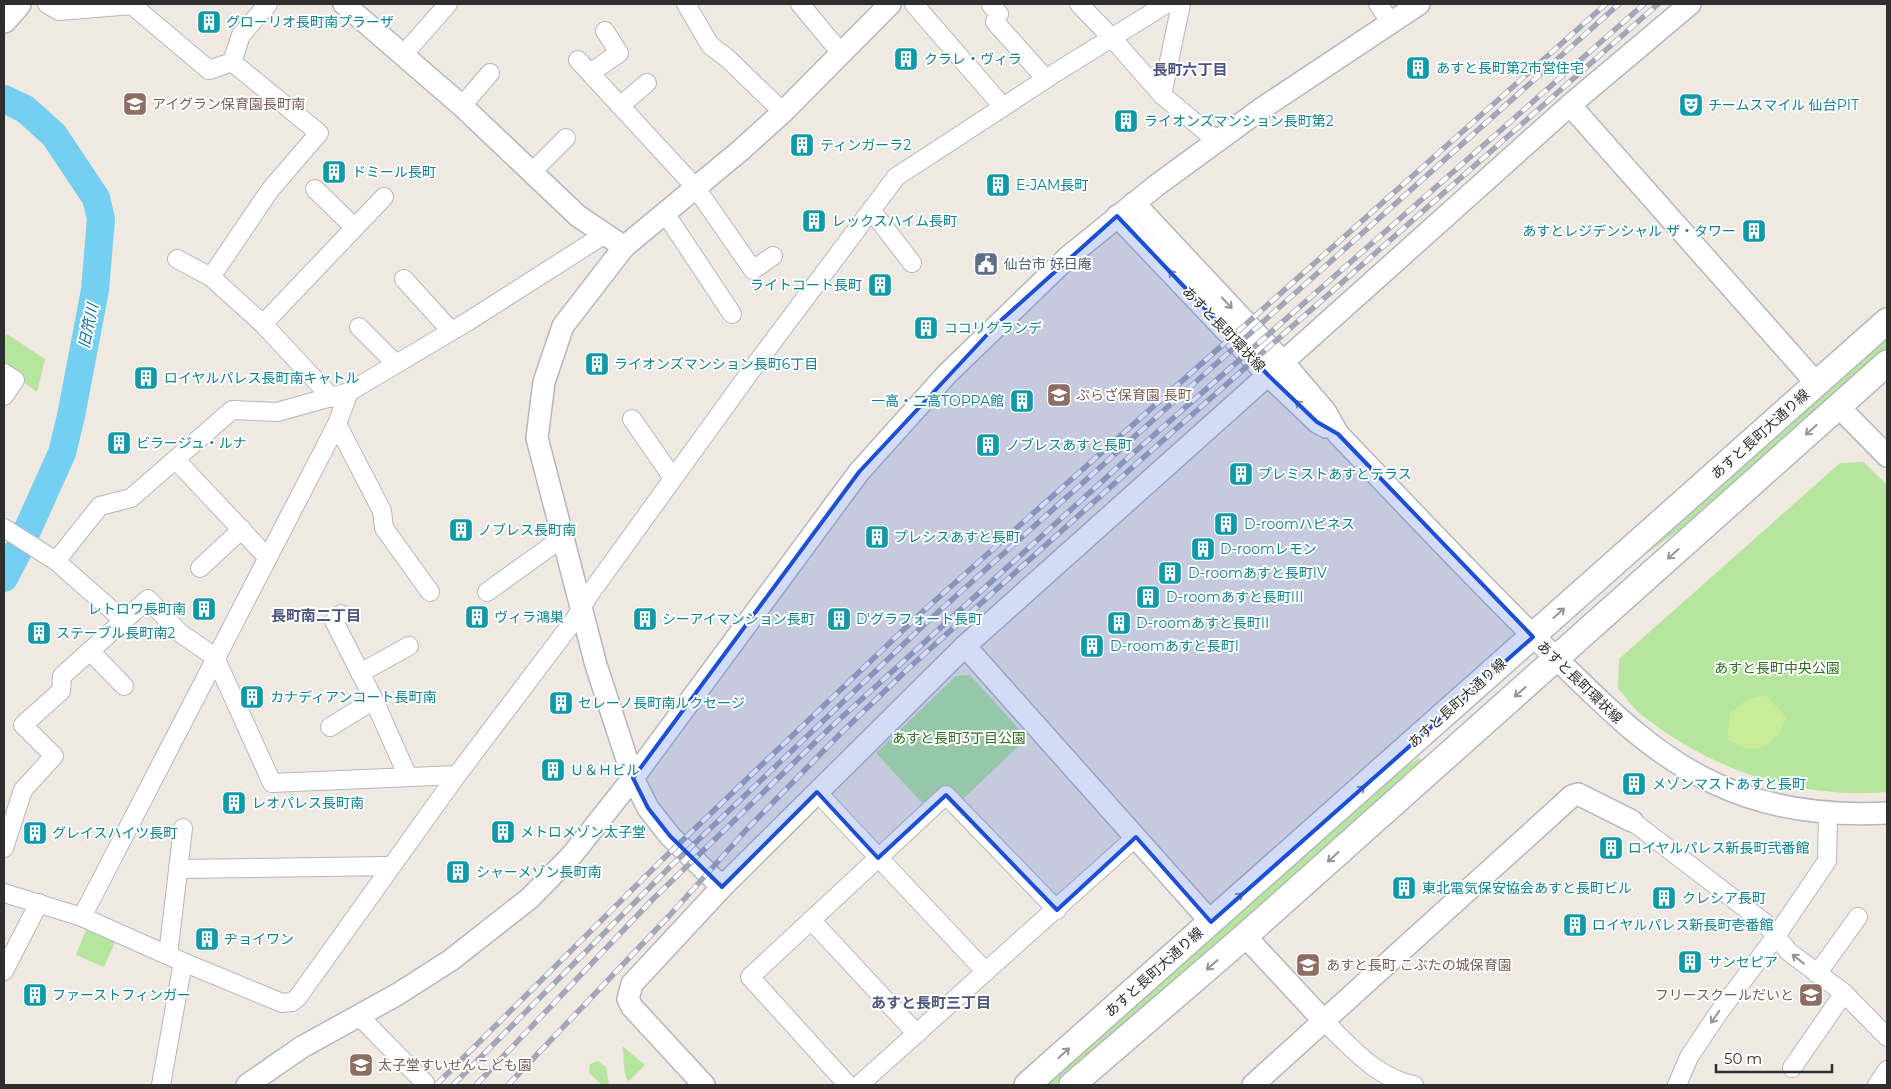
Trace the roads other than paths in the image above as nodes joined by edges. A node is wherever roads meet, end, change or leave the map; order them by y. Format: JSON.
{"nodes":[{"id":1,"x":18,"y":4,"type":"edge"},
{"id":2,"x":47,"y":4,"type":"edge"},
{"id":3,"x":268,"y":4,"type":"edge"},
{"id":4,"x":448,"y":4,"type":"edge"},
{"id":5,"x":686,"y":4,"type":"edge"},
{"id":6,"x":800,"y":4,"type":"edge"},
{"id":7,"x":890,"y":4,"type":"edge"},
{"id":8,"x":914,"y":4,"type":"edge"},
{"id":9,"x":1079,"y":4,"type":"edge"},
{"id":10,"x":1166,"y":4,"type":"edge"},
{"id":11,"x":1181,"y":4,"type":"edge"},
{"id":12,"x":1378,"y":4,"type":"edge"},
{"id":13,"x":1419,"y":4,"type":"edge"},
{"id":14,"x":1690,"y":4,"type":"edge"},
{"id":15,"x":349,"y":5,"type":"edge"},
{"id":16,"x":991,"y":5,"type":"dead end"},
{"id":17,"x":4,"y":20,"type":"edge"},
{"id":18,"x":1391,"y":22,"type":"junction"},
{"id":19,"x":606,"y":31,"type":"dead end"},
{"id":20,"x":1112,"y":38,"type":"junction"},
{"id":21,"x":841,"y":53,"type":"junction"},
{"id":22,"x":403,"y":55,"type":"junction"},
{"id":23,"x":232,"y":62,"type":"junction"},
{"id":24,"x":490,"y":73,"type":"dead end"},
{"id":25,"x":1046,"y":79,"type":"junction"},
{"id":26,"x":647,"y":83,"type":"dead end"},
{"id":27,"x":1162,"y":95,"type":"junction"},
{"id":28,"x":1570,"y":105,"type":"junction"},
{"id":29,"x":462,"y":106,"type":"junction"},
{"id":30,"x":620,"y":106,"type":"junction"},
{"id":31,"x":1003,"y":107,"type":"junction"},
{"id":32,"x":782,"y":112,"type":"junction"},
{"id":33,"x":566,"y":138,"type":"dead end"},
{"id":34,"x":1216,"y":140,"type":"junction"},
{"id":35,"x":532,"y":172,"type":"junction"},
{"id":36,"x":696,"y":188,"type":"junction"},
{"id":37,"x":315,"y":189,"type":"dead end"},
{"id":38,"x":384,"y":197,"type":"dead end"},
{"id":39,"x":871,"y":210,"type":"junction"},
{"id":40,"x":1126,"y":210,"type":"junction"},
{"id":41,"x":665,"y":213,"type":"junction"},
{"id":42,"x":354,"y":226,"type":"junction"},
{"id":43,"x":605,"y":234,"type":"junction"},
{"id":44,"x":624,"y":247,"type":"junction"},
{"id":45,"x":774,"y":256,"type":"dead end"},
{"id":46,"x":177,"y":259,"type":"dead end"},
{"id":47,"x":912,"y":263,"type":"dead end"},
{"id":48,"x":211,"y":278,"type":"junction"},
{"id":49,"x":404,"y":280,"type":"dead end"},
{"id":50,"x":732,"y":314,"type":"dead end"},
{"id":51,"x":1887,"y":321,"type":"edge"},
{"id":52,"x":262,"y":324,"type":"junction"},
{"id":53,"x":359,"y":327,"type":"dead end"},
{"id":54,"x":451,"y":331,"type":"junction"},
{"id":55,"x":396,"y":364,"type":"junction"},
{"id":56,"x":1887,"y":364,"type":"edge"},
{"id":57,"x":1276,"y":368,"type":"junction"},
{"id":58,"x":4,"y":372,"type":"edge"},
{"id":59,"x":1817,"y":384,"type":"junction"},
{"id":60,"x":349,"y":392,"type":"junction"},
{"id":61,"x":4,"y":396,"type":"edge"},
{"id":62,"x":332,"y":398,"type":"junction"},
{"id":63,"x":1838,"y":406,"type":"junction"},
{"id":64,"x":632,"y":418,"type":"dead end"},
{"id":65,"x":337,"y":424,"type":"junction"},
{"id":66,"x":1887,"y":456,"type":"edge"},
{"id":67,"x":176,"y":460,"type":"junction"},
{"id":68,"x":673,"y":478,"type":"junction"},
{"id":69,"x":242,"y":529,"type":"junction"},
{"id":70,"x":7,"y":530,"type":"edge"},
{"id":71,"x":562,"y":538,"type":"junction"},
{"id":72,"x":267,"y":557,"type":"junction"},
{"id":73,"x":56,"y":560,"type":"junction"},
{"id":74,"x":200,"y":568,"type":"dead end"},
{"id":75,"x":430,"y":592,"type":"dead end"},
{"id":76,"x":487,"y":592,"type":"dead end"},
{"id":77,"x":581,"y":606,"type":"junction"},
{"id":78,"x":341,"y":614,"type":"dead end"},
{"id":79,"x":123,"y":620,"type":"junction"},
{"id":80,"x":1533,"y":637,"type":"junction"},
{"id":81,"x":409,"y":646,"type":"dead end"},
{"id":82,"x":965,"y":646,"type":"junction"},
{"id":83,"x":90,"y":651,"type":"junction"},
{"id":84,"x":215,"y":657,"type":"junction"},
{"id":85,"x":1557,"y":659,"type":"junction"},
{"id":86,"x":360,"y":673,"type":"junction"},
{"id":87,"x":124,"y":686,"type":"dead end"},
{"id":88,"x":374,"y":700,"type":"junction"},
{"id":89,"x":330,"y":727,"type":"dead end"},
{"id":90,"x":457,"y":774,"type":"junction"},
{"id":91,"x":408,"y":777,"type":"junction"},
{"id":92,"x":633,"y":778,"type":"junction"},
{"id":93,"x":817,"y":792,"type":"junction"},
{"id":94,"x":1887,"y":812,"type":"edge"},
{"id":95,"x":1828,"y":814,"type":"junction"},
{"id":96,"x":1632,"y":822,"type":"joint"},
{"id":97,"x":183,"y":828,"type":"dead end"},
{"id":98,"x":1136,"y":837,"type":"junction"},
{"id":99,"x":4,"y":848,"type":"edge"},
{"id":100,"x":878,"y":858,"type":"junction"},
{"id":101,"x":391,"y":866,"type":"junction"},
{"id":102,"x":178,"y":869,"type":"junction"},
{"id":103,"x":722,"y":888,"type":"junction"},
{"id":104,"x":4,"y":893,"type":"edge"},
{"id":105,"x":39,"y":903,"type":"junction"},
{"id":106,"x":1057,"y":910,"type":"junction"},
{"id":107,"x":82,"y":917,"type":"junction"},
{"id":108,"x":1858,"y":917,"type":"dead end"},
{"id":109,"x":811,"y":920,"type":"junction"},
{"id":110,"x":1211,"y":922,"type":"junction"},
{"id":111,"x":1245,"y":936,"type":"junction"},
{"id":112,"x":1776,"y":936,"type":"junction"},
{"id":113,"x":175,"y":959,"type":"junction"},
{"id":114,"x":4,"y":971,"type":"edge"},
{"id":115,"x":986,"y":972,"type":"junction"},
{"id":116,"x":1817,"y":974,"type":"junction"},
{"id":117,"x":1844,"y":993,"type":"junction"},
{"id":118,"x":358,"y":1015,"type":"junction"},
{"id":119,"x":1323,"y":1020,"type":"junction"},
{"id":120,"x":917,"y":1034,"type":"junction"},
{"id":121,"x":1887,"y":1035,"type":"edge"},
{"id":122,"x":1792,"y":1068,"type":"dead end"},
{"id":123,"x":1887,"y":1070,"type":"edge"},
{"id":124,"x":425,"y":1083,"type":"dead end"},
{"id":125,"x":161,"y":1085,"type":"edge"},
{"id":126,"x":247,"y":1085,"type":"edge"},
{"id":127,"x":704,"y":1085,"type":"edge"},
{"id":128,"x":848,"y":1085,"type":"edge"},
{"id":129,"x":859,"y":1085,"type":"edge"},
{"id":130,"x":1027,"y":1085,"type":"edge"},
{"id":131,"x":1072,"y":1085,"type":"edge"},
{"id":132,"x":1253,"y":1085,"type":"edge"},
{"id":133,"x":1414,"y":1085,"type":"edge"},
{"id":134,"x":1677,"y":1085,"type":"edge"},
{"id":135,"x":1878,"y":1085,"type":"edge"}],
"edges":[{"from":1,"to":17,"type":"main road"},
{"from":2,"to":23,"type":"street"},
{"from":3,"to":23,"type":"street"},
{"from":4,"to":22,"type":"street"},
{"from":5,"to":32,"type":"street"},
{"from":6,"to":21,"type":"street"},
{"from":7,"to":21,"type":"street"},
{"from":8,"to":31,"type":"street"},
{"from":9,"to":20,"type":"street"},
{"from":10,"to":20,"type":"street"},
{"from":11,"to":27,"type":"street"},
{"from":12,"to":18,"type":"street"},
{"from":13,"to":18,"type":"street"},
{"from":14,"to":28,"type":"street"},
{"from":15,"to":22,"type":"street"},
{"from":16,"to":25,"type":"street"},
{"from":18,"to":34,"type":"street"},
{"from":19,"to":30,"type":"street"},
{"from":20,"to":25,"type":"street"},
{"from":20,"to":27,"type":"street"},
{"from":21,"to":32,"type":"street"},
{"from":22,"to":29,"type":"street"},
{"from":23,"to":48,"type":"street"},
{"from":24,"to":29,"type":"street"},
{"from":25,"to":31,"type":"street"},
{"from":26,"to":30,"type":"street"},
{"from":27,"to":34,"type":"street"},
{"from":28,"to":57,"type":"street"},
{"from":28,"to":59,"type":"street"},
{"from":29,"to":35,"type":"street"},
{"from":30,"to":36,"type":"street"},
{"from":31,"to":39,"type":"street"},
{"from":32,"to":36,"type":"street"},
{"from":33,"to":35,"type":"street"},
{"from":34,"to":40,"type":"street"},
{"from":35,"to":43,"type":"street"},
{"from":36,"to":41,"type":"street"},
{"from":36,"to":45,"type":"street"},
{"from":37,"to":42,"type":"street"},
{"from":38,"to":42,"type":"street"},
{"from":39,"to":47,"type":"street"},
{"from":39,"to":68,"type":"street"},
{"from":40,"to":57,"type":"street","name":"あすと長町環状線"},
{"from":40,"to":92,"type":"street"},
{"from":41,"to":44,"type":"street"},
{"from":41,"to":50,"type":"street"},
{"from":42,"to":52,"type":"street"},
{"from":43,"to":44,"type":"street"},
{"from":43,"to":54,"type":"street"},
{"from":44,"to":71,"type":"street"},
{"from":46,"to":48,"type":"street"},
{"from":48,"to":52,"type":"street"},
{"from":49,"to":54,"type":"street"},
{"from":51,"to":59,"type":"main road","name":"あすと長町大通り線"},
{"from":52,"to":62,"type":"street"},
{"from":53,"to":55,"type":"street"},
{"from":54,"to":55,"type":"street"},
{"from":55,"to":60,"type":"street"},
{"from":56,"to":63,"type":"main road"},
{"from":57,"to":80,"type":"street","name":"あすと長町環状線"},
{"from":57,"to":82,"type":"street"},
{"from":58,"to":61,"type":"street"},
{"from":80,"to":59,"type":"main road","name":"あすと長町大通り線","one_way":true},
{"from":60,"to":62,"type":"street"},
{"from":60,"to":65,"type":"street"},
{"from":62,"to":67,"type":"street"},
{"from":63,"to":66,"type":"street"},
{"from":63,"to":85,"type":"main road","one_way":true},
{"from":64,"to":68,"type":"street"},
{"from":65,"to":72,"type":"street"},
{"from":65,"to":75,"type":"street"},
{"from":67,"to":69,"type":"street"},
{"from":67,"to":73,"type":"street"},
{"from":68,"to":77,"type":"street"},
{"from":69,"to":72,"type":"street"},
{"from":69,"to":74,"type":"street"},
{"from":70,"to":73,"type":"street"},
{"from":71,"to":76,"type":"street"},
{"from":71,"to":77,"type":"street"},
{"from":72,"to":84,"type":"street"},
{"from":73,"to":79,"type":"street"},
{"from":77,"to":90,"type":"street"},
{"from":77,"to":92,"type":"street"},
{"from":78,"to":86,"type":"street"},
{"from":79,"to":83,"type":"street"},
{"from":79,"to":84,"type":"street"},
{"from":80,"to":85,"type":"street","name":"あすと長町環状線"},
{"from":110,"to":80,"type":"main road","name":"あすと長町大通り線","one_way":true},
{"from":81,"to":86,"type":"street"},
{"from":82,"to":93,"type":"street"},
{"from":82,"to":98,"type":"street"},
{"from":83,"to":87,"type":"street"},
{"from":83,"to":99,"type":"street"},
{"from":84,"to":91,"type":"street"},
{"from":84,"to":107,"type":"street"},
{"from":85,"to":95,"type":"street","name":"あすと長町環状線"},
{"from":85,"to":111,"type":"main road","one_way":true},
{"from":86,"to":88,"type":"street"},
{"from":88,"to":89,"type":"street"},
{"from":88,"to":91,"type":"street"},
{"from":90,"to":91,"type":"street"},
{"from":90,"to":101,"type":"street"},
{"from":92,"to":103,"type":"street"},
{"from":92,"to":118,"type":"street"},
{"from":93,"to":100,"type":"street"},
{"from":93,"to":103,"type":"street"},
{"from":94,"to":95,"type":"street","name":"あすと長町環状線"},
{"from":95,"to":112,"type":"street"},
{"from":96,"to":112,"type":"street"},
{"from":96,"to":119,"type":"street"},
{"from":97,"to":102,"type":"street"},
{"from":98,"to":106,"type":"street"},
{"from":98,"to":110,"type":"street"},
{"from":100,"to":106,"type":"street"},
{"from":100,"to":109,"type":"street"},
{"from":100,"to":115,"type":"street"},
{"from":101,"to":102,"type":"street"},
{"from":101,"to":113,"type":"street"},
{"from":102,"to":113,"type":"street"},
{"from":103,"to":127,"type":"street"},
{"from":104,"to":105,"type":"street"},
{"from":105,"to":107,"type":"street"},
{"from":105,"to":114,"type":"street"},
{"from":106,"to":115,"type":"street"},
{"from":107,"to":113,"type":"street"},
{"from":108,"to":116,"type":"street"},
{"from":109,"to":120,"type":"street"},
{"from":109,"to":128,"type":"street"},
{"from":130,"to":110,"type":"main road","name":"あすと長町大通り線","one_way":true},
{"from":111,"to":119,"type":"street"},
{"from":111,"to":131,"type":"main road","one_way":true},
{"from":116,"to":112,"type":"street","one_way":true},
{"from":112,"to":134,"type":"street","one_way":true},
{"from":113,"to":125,"type":"street"},
{"from":115,"to":120,"type":"street"},
{"from":116,"to":117,"type":"street"},
{"from":117,"to":121,"type":"street"},
{"from":117,"to":122,"type":"street"},
{"from":118,"to":124,"type":"street"},
{"from":118,"to":126,"type":"street"},
{"from":119,"to":132,"type":"street"},
{"from":119,"to":133,"type":"street"},
{"from":120,"to":129,"type":"street"},
{"from":123,"to":135,"type":"street"}]}
